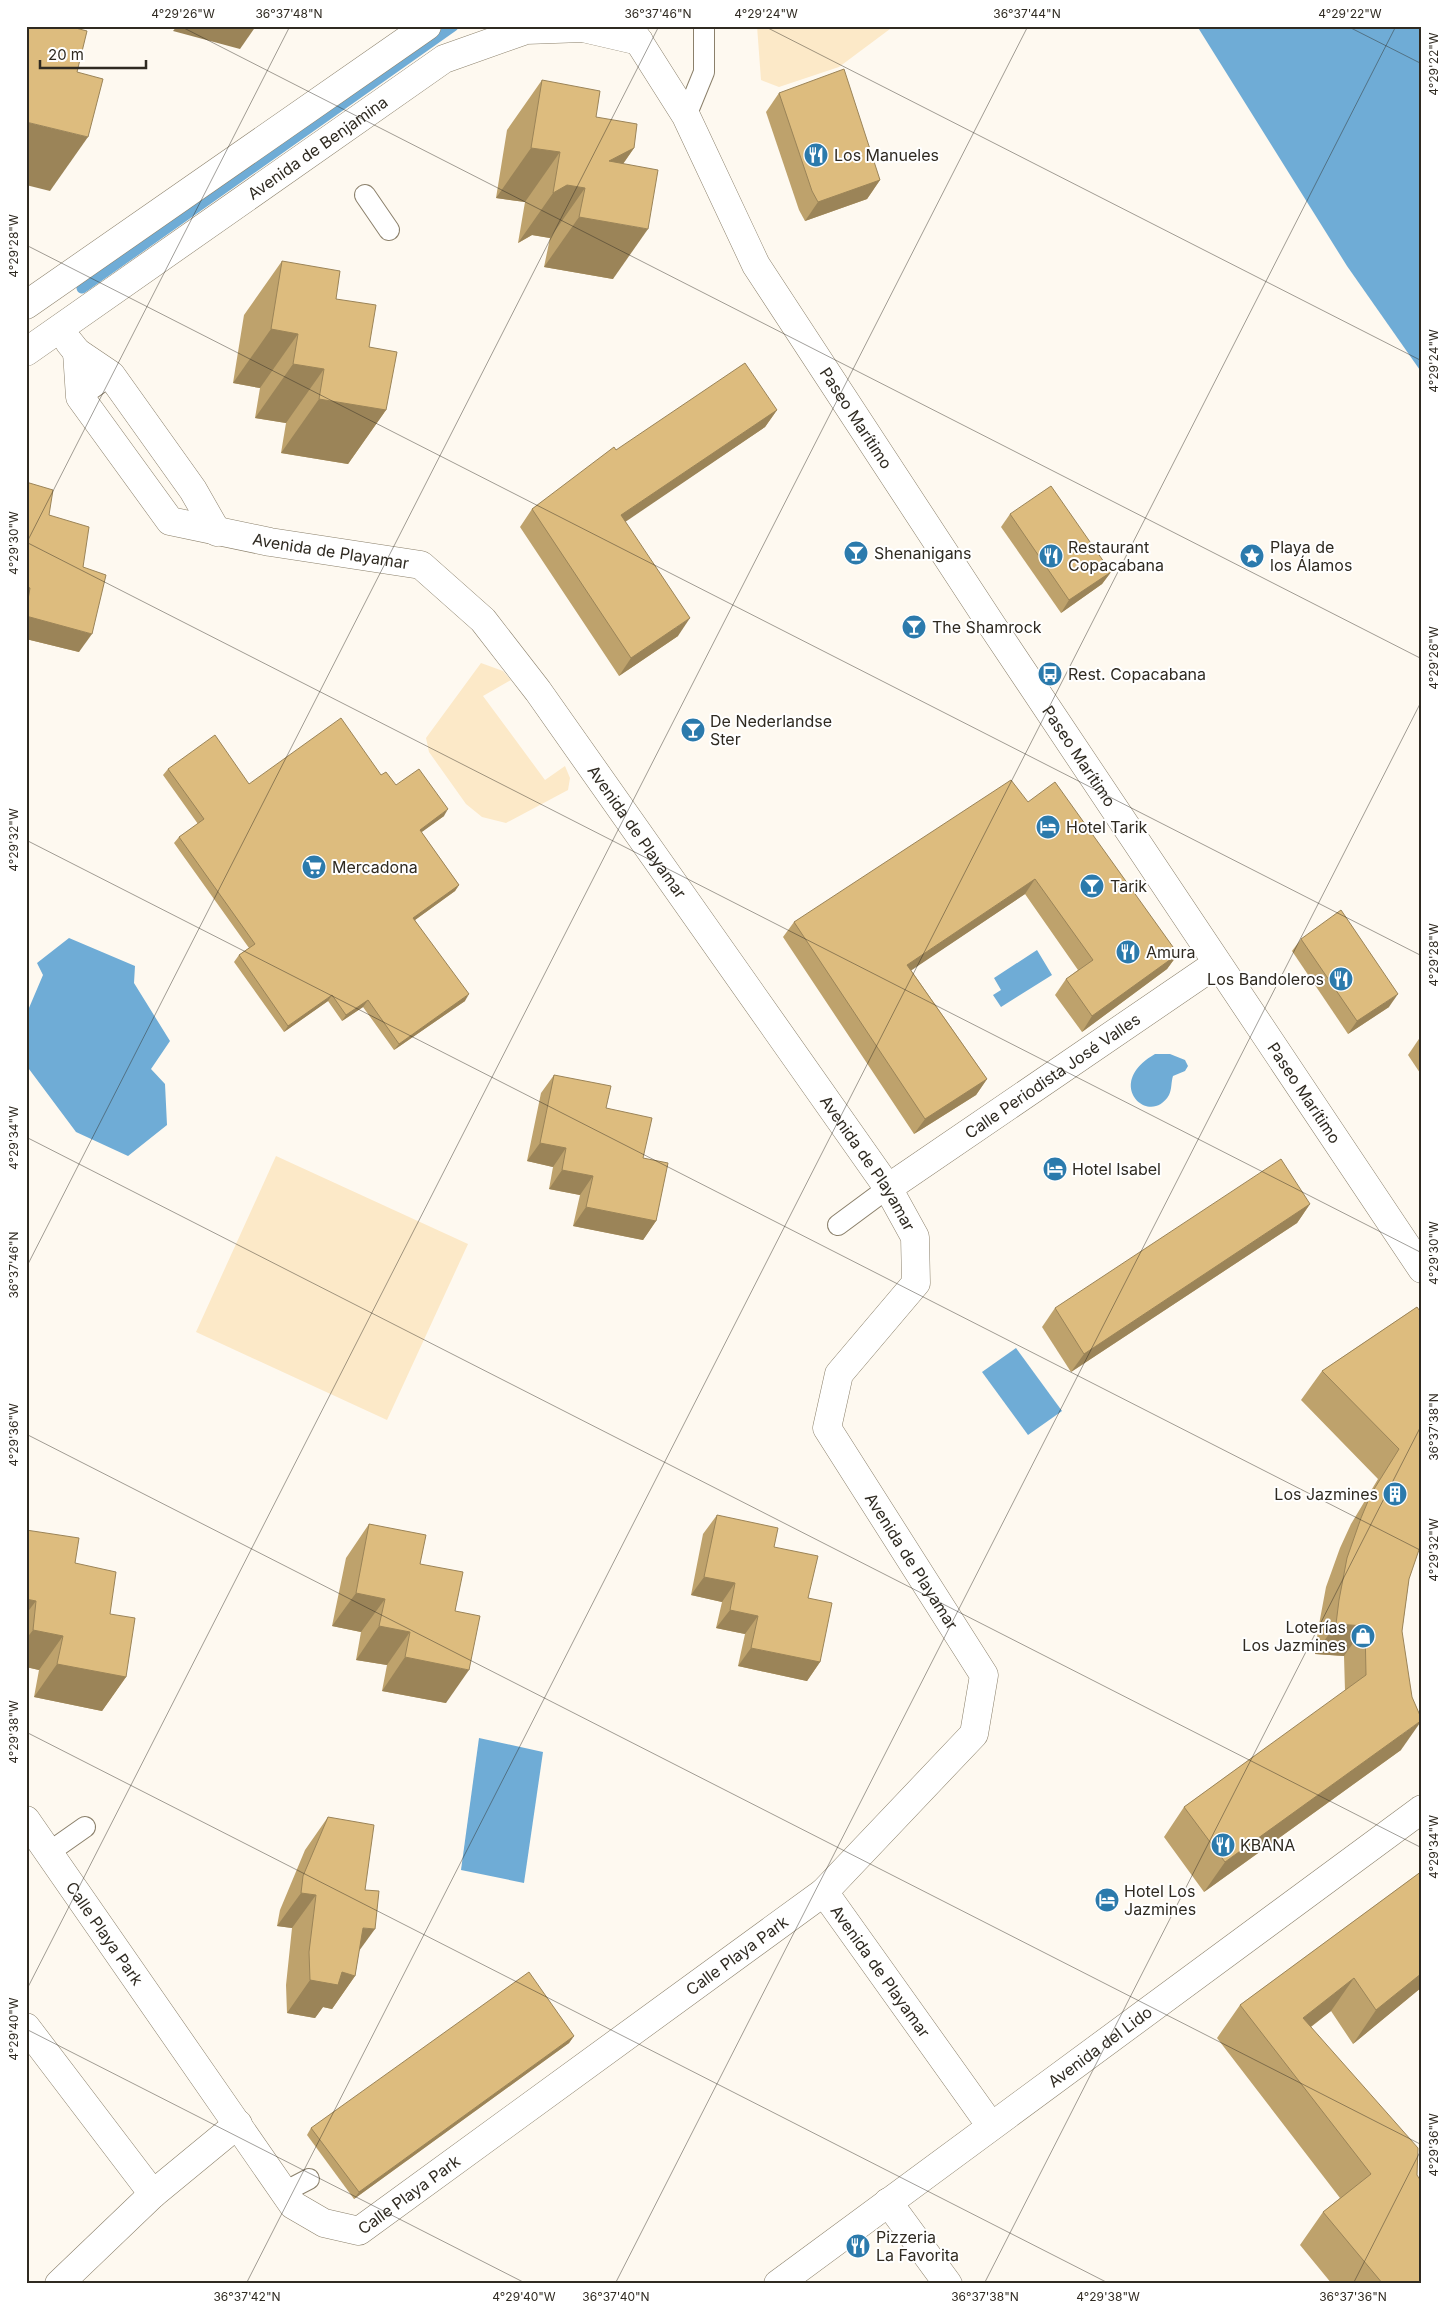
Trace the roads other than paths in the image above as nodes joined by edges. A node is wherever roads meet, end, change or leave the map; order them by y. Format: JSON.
{"nodes":[{"id":1,"x":427,"y":26,"type":"edge"},
{"id":2,"x":704,"y":26,"type":"edge"},
{"id":3,"x":634,"y":34,"type":"edge"},
{"id":4,"x":686,"y":116,"type":"junction"},
{"id":5,"x":365,"y":195,"type":"dead end"},
{"id":6,"x":389,"y":230,"type":"dead end"},
{"id":7,"x":26,"y":305,"type":"edge"},
{"id":8,"x":60,"y":328,"type":"junction"},
{"id":9,"x":26,"y":352,"type":"edge"},
{"id":10,"x":76,"y":352,"type":"junction"},
{"id":11,"x":112,"y":375,"type":"junction"},
{"id":12,"x":80,"y":397,"type":"junction"},
{"id":13,"x":217,"y":532,"type":"junction"},
{"id":14,"x":1216,"y":964,"type":"junction"},
{"id":15,"x":888,"y":1188,"type":"junction"},
{"id":16,"x":838,"y":1225,"type":"dead end"},
{"id":17,"x":1422,"y":1269,"type":"edge"},
{"id":18,"x":1422,"y":1809,"type":"edge"},
{"id":19,"x":26,"y":1820,"type":"edge"},
{"id":20,"x":85,"y":1827,"type":"dead end"},
{"id":21,"x":48,"y":1853,"type":"junction"},
{"id":22,"x":824,"y":1892,"type":"junction"},
{"id":23,"x":26,"y":2027,"type":"edge"},
{"id":24,"x":238,"y":2124,"type":"junction"},
{"id":25,"x":991,"y":2126,"type":"junction"},
{"id":26,"x":308,"y":2179,"type":"dead end"},
{"id":27,"x":284,"y":2192,"type":"junction"},
{"id":28,"x":153,"y":2194,"type":"junction"},
{"id":29,"x":888,"y":2202,"type":"junction"},
{"id":30,"x":59,"y":2284,"type":"edge"},
{"id":31,"x":778,"y":2284,"type":"edge"},
{"id":32,"x":948,"y":2284,"type":"edge"}],
"edges":[{"from":1,"to":7,"type":"street"},
{"from":2,"to":4,"type":"lane"},
{"from":3,"to":4,"type":"street","name":"Paseo Marítimo"},
{"from":3,"to":8,"type":"street","name":"Avenida de Benjamina"},
{"from":4,"to":14,"type":"street","name":"Paseo Marítimo"},
{"from":5,"to":6,"type":"lane"},
{"from":8,"to":9,"type":"street","name":"Avenida de Benjamina"},
{"from":8,"to":10,"type":"street"},
{"from":10,"to":11,"type":"street"},
{"from":10,"to":12,"type":"street"},
{"from":11,"to":12,"type":"lane"},
{"from":11,"to":13,"type":"street"},
{"from":12,"to":13,"type":"street","name":"Avenida de Playamar"},
{"from":13,"to":15,"type":"street","name":"Avenida de Playamar"},
{"from":14,"to":15,"type":"street","name":"Calle Periodista José Valles"},
{"from":14,"to":17,"type":"street","name":"Paseo Marítimo"},
{"from":15,"to":16,"type":"lane"},
{"from":15,"to":22,"type":"street","name":"Avenida de Playamar"},
{"from":18,"to":25,"type":"street","name":"Avenida del Lido"},
{"from":19,"to":21,"type":"street","name":"Calle Playa Park"},
{"from":20,"to":21,"type":"lane"},
{"from":21,"to":24,"type":"street","name":"Calle Playa Park"},
{"from":22,"to":25,"type":"street","name":"Avenida de Playamar"},
{"from":22,"to":27,"type":"street","name":"Calle Playa Park"},
{"from":23,"to":28,"type":"street"},
{"from":24,"to":27,"type":"street","name":"Calle Playa Park"},
{"from":24,"to":28,"type":"street"},
{"from":25,"to":29,"type":"street","name":"Avenida del Lido"},
{"from":26,"to":27,"type":"lane"},
{"from":28,"to":30,"type":"street"},
{"from":29,"to":31,"type":"street","name":"Avenida del Lido"},
{"from":29,"to":32,"type":"street"}]}
